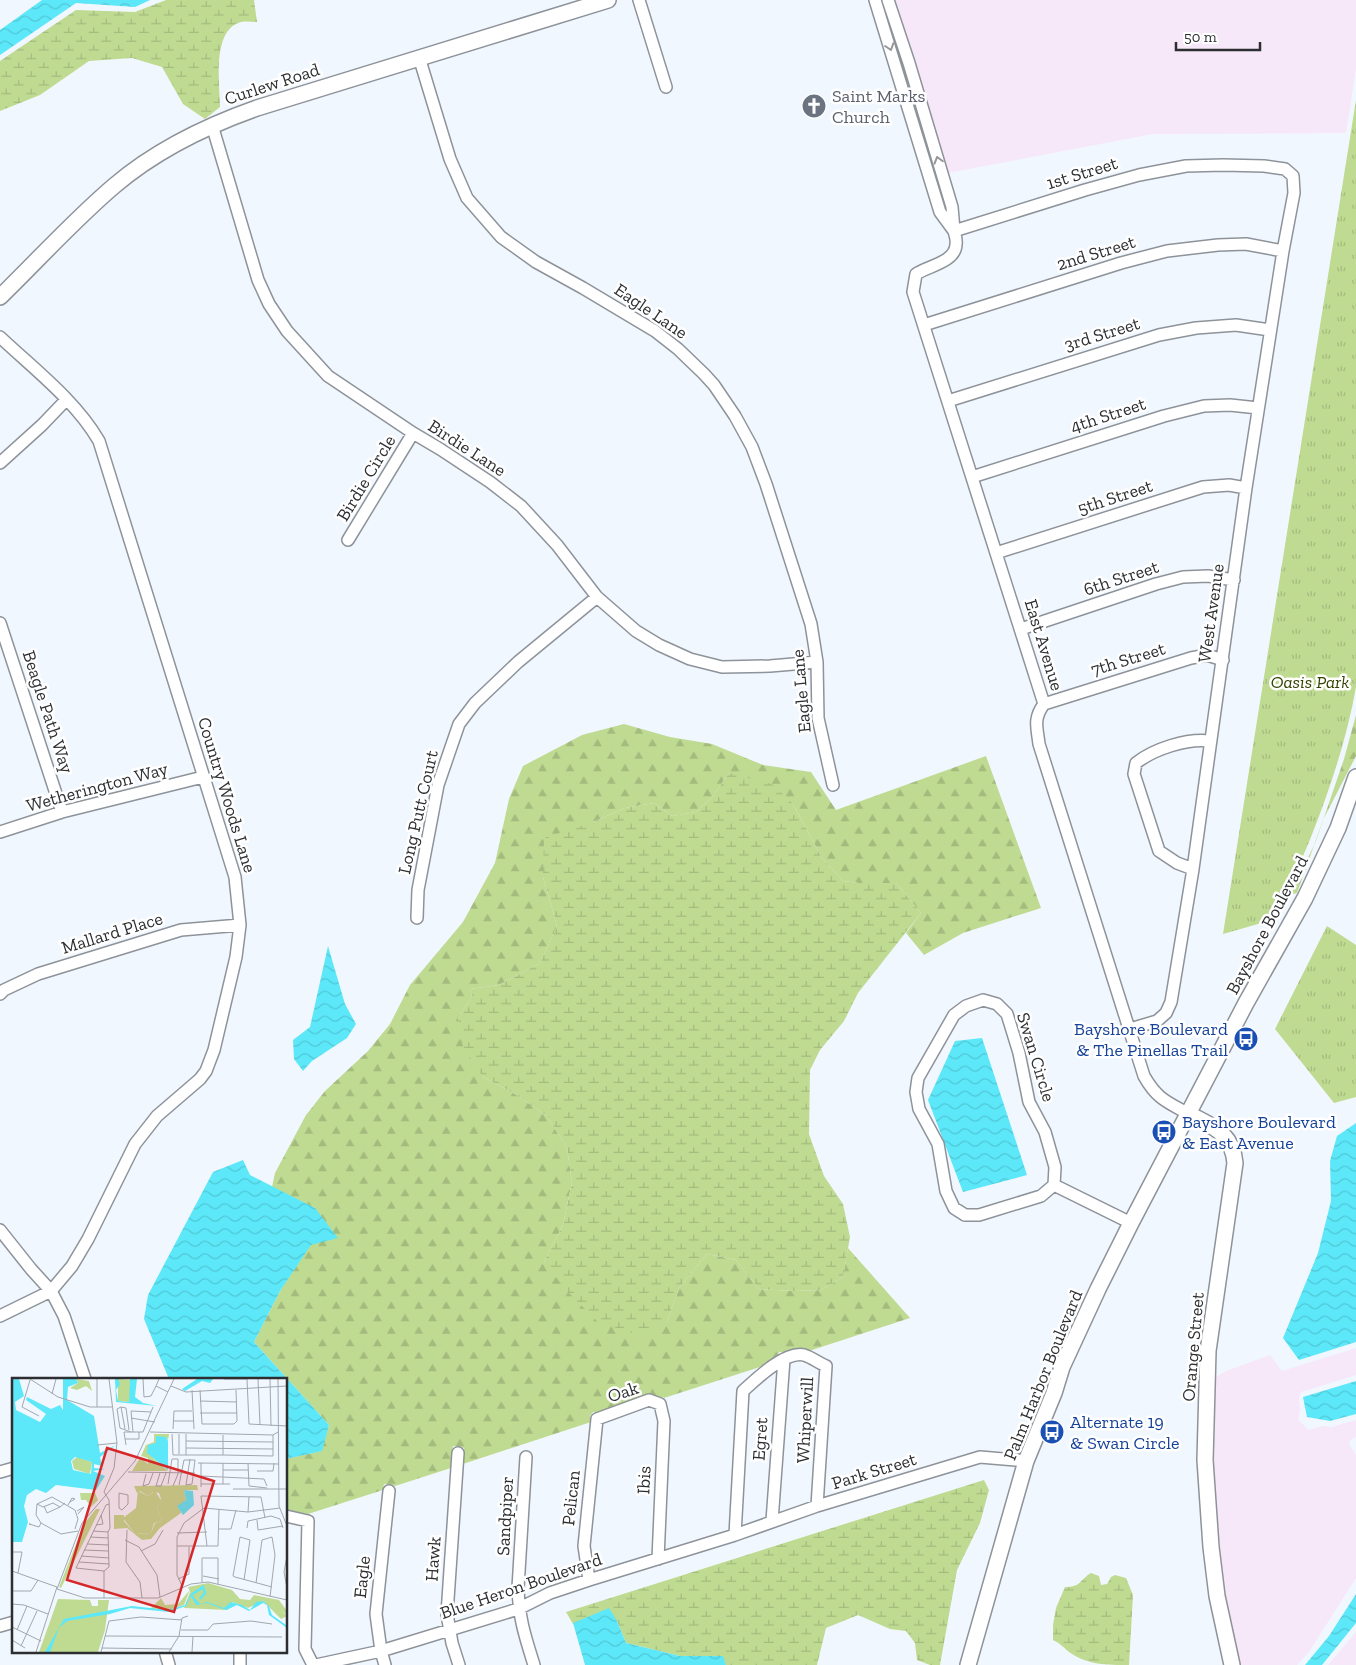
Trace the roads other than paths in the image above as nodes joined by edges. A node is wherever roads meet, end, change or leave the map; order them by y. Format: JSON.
{"nodes":[{"id":1,"x":608,"y":0,"type":"edge"},
{"id":2,"x":639,"y":0,"type":"edge"},
{"id":3,"x":875,"y":0,"type":"edge"},
{"id":4,"x":888,"y":0,"type":"edge"},
{"id":5,"x":419,"y":57,"type":"junction"},
{"id":6,"x":666,"y":87,"type":"dead end"},
{"id":7,"x":212,"y":125,"type":"junction"},
{"id":8,"x":1293,"y":176,"type":"joint"},
{"id":9,"x":954,"y":232,"type":"junction"},
{"id":10,"x":1283,"y":251,"type":"junction"},
{"id":11,"x":0,"y":298,"type":"edge"},
{"id":12,"x":924,"y":326,"type":"junction"},
{"id":13,"x":1270,"y":330,"type":"junction"},
{"id":14,"x":0,"y":337,"type":"edge"},
{"id":15,"x":66,"y":400,"type":"junction"},
{"id":16,"x":948,"y":401,"type":"junction"},
{"id":17,"x":1258,"y":408,"type":"junction"},
{"id":18,"x":413,"y":434,"type":"junction"},
{"id":19,"x":0,"y":463,"type":"edge"},
{"id":20,"x":972,"y":477,"type":"junction"},
{"id":21,"x":1246,"y":488,"type":"junction"},
{"id":22,"x":348,"y":540,"type":"dead end"},
{"id":23,"x":996,"y":553,"type":"junction"},
{"id":24,"x":1234,"y":580,"type":"junction"},
{"id":25,"x":597,"y":597,"type":"junction"},
{"id":26,"x":0,"y":623,"type":"edge"},
{"id":27,"x":1021,"y":629,"type":"junction"},
{"id":28,"x":1222,"y":660,"type":"junction"},
{"id":29,"x":817,"y":662,"type":"junction"},
{"id":30,"x":1044,"y":704,"type":"junction"},
{"id":31,"x":1210,"y":741,"type":"junction"},
{"id":32,"x":1356,"y":776,"type":"edge"},
{"id":33,"x":203,"y":777,"type":"junction"},
{"id":34,"x":833,"y":785,"type":"dead end"},
{"id":35,"x":62,"y":812,"type":"junction"},
{"id":36,"x":0,"y":832,"type":"edge"},
{"id":37,"x":1193,"y":869,"type":"junction"},
{"id":38,"x":417,"y":918,"type":"dead end"},
{"id":39,"x":240,"y":925,"type":"junction"},
{"id":40,"x":0,"y":994,"type":"edge"},
{"id":41,"x":1130,"y":1029,"type":"junction"},
{"id":42,"x":1189,"y":1114,"type":"junction"},
{"id":43,"x":1054,"y":1186,"type":"junction"},
{"id":44,"x":1131,"y":1223,"type":"junction"},
{"id":45,"x":0,"y":1230,"type":"edge"},
{"id":46,"x":51,"y":1292,"type":"junction"},
{"id":47,"x":0,"y":1316,"type":"edge"},
{"id":48,"x":784,"y":1359,"type":"junction"},
{"id":49,"x":85,"y":1378,"type":"edge"},
{"id":50,"x":660,"y":1404,"type":"joint"},
{"id":51,"x":597,"y":1420,"type":"joint"},
{"id":52,"x":458,"y":1453,"type":"dead end"},
{"id":53,"x":526,"y":1457,"type":"dead end"},
{"id":54,"x":1026,"y":1461,"type":"junction"},
{"id":55,"x":389,"y":1491,"type":"dead end"},
{"id":56,"x":818,"y":1506,"type":"junction"},
{"id":57,"x":288,"y":1516,"type":"edge"},
{"id":58,"x":772,"y":1521,"type":"junction"},
{"id":59,"x":735,"y":1534,"type":"junction"},
{"id":60,"x":658,"y":1559,"type":"junction"},
{"id":61,"x":589,"y":1580,"type":"junction"},
{"id":62,"x":518,"y":1609,"type":"junction"},
{"id":63,"x":450,"y":1630,"type":"junction"},
{"id":64,"x":380,"y":1650,"type":"junction"},
{"id":65,"x":164,"y":1652,"type":"edge"},
{"id":66,"x":240,"y":1652,"type":"edge"},
{"id":67,"x":168,"y":1665,"type":"edge"},
{"id":68,"x":240,"y":1665,"type":"edge"},
{"id":69,"x":315,"y":1665,"type":"edge"},
{"id":70,"x":385,"y":1665,"type":"edge"},
{"id":71,"x":459,"y":1665,"type":"edge"},
{"id":72,"x":534,"y":1665,"type":"edge"},
{"id":73,"x":968,"y":1665,"type":"edge"},
{"id":74,"x":1232,"y":1665,"type":"edge"}],
"edges":[{"from":1,"to":5,"type":"main road","name":"Curlew Road"},
{"from":2,"to":6,"type":"street"},
{"from":3,"to":9,"type":"street","one_way":true},
{"from":9,"to":4,"type":"street","one_way":true},
{"from":5,"to":7,"type":"main road","name":"Curlew Road"},
{"from":5,"to":29,"type":"street","name":"Eagle Lane"},
{"from":7,"to":11,"type":"main road","name":"Curlew Road"},
{"from":7,"to":18,"type":"street","name":"Birdie Lane"},
{"from":8,"to":9,"type":"street","name":"1st Street"},
{"from":8,"to":10,"type":"street","name":"West Avenue"},
{"from":9,"to":12,"type":"street","name":"East Avenue"},
{"from":10,"to":12,"type":"street","name":"2nd Street"},
{"from":10,"to":13,"type":"street","name":"West Avenue"},
{"from":12,"to":16,"type":"street","name":"East Avenue"},
{"from":13,"to":16,"type":"street","name":"3rd Street"},
{"from":13,"to":17,"type":"street","name":"West Avenue"},
{"from":14,"to":15,"type":"street","name":"Country Woods Lane"},
{"from":15,"to":19,"type":"street"},
{"from":15,"to":33,"type":"street","name":"Country Woods Lane"},
{"from":16,"to":20,"type":"street","name":"East Avenue"},
{"from":17,"to":20,"type":"street","name":"4th Street"},
{"from":17,"to":21,"type":"street","name":"West Avenue"},
{"from":18,"to":22,"type":"street","name":"Birdie Circle"},
{"from":18,"to":25,"type":"street","name":"Birdie Lane"},
{"from":20,"to":23,"type":"street","name":"East Avenue"},
{"from":21,"to":23,"type":"street","name":"5th Street"},
{"from":21,"to":24,"type":"street","name":"West Avenue"},
{"from":23,"to":27,"type":"street","name":"East Avenue"},
{"from":24,"to":27,"type":"street","name":"6th Street"},
{"from":24,"to":28,"type":"street","name":"West Avenue"},
{"from":25,"to":29,"type":"street","name":"Birdie Lane"},
{"from":25,"to":38,"type":"street","name":"Long Putt Court"},
{"from":26,"to":35,"type":"street","name":"Beagle Path Way"},
{"from":27,"to":30,"type":"street","name":"East Avenue"},
{"from":28,"to":30,"type":"street","name":"7th Street"},
{"from":28,"to":31,"type":"street","name":"West Avenue"},
{"from":29,"to":34,"type":"street","name":"Eagle Lane"},
{"from":30,"to":41,"type":"street","name":"East Avenue"},
{"from":31,"to":37,"type":"street","name":"West Avenue"},
{"from":31,"to":37,"type":"street"},
{"from":32,"to":42,"type":"main road","name":"Bayshore Boulevard"},
{"from":33,"to":35,"type":"street","name":"Wetherington Way"},
{"from":33,"to":39,"type":"street","name":"Country Woods Lane"},
{"from":35,"to":36,"type":"street","name":"Wetherington Way"},
{"from":37,"to":41,"type":"street","name":"West Avenue"},
{"from":39,"to":40,"type":"street","name":"Mallard Place"},
{"from":39,"to":46,"type":"street","name":"Country Woods Lane"},
{"from":41,"to":42,"type":"street","name":"East Avenue"},
{"from":42,"to":44,"type":"main road","name":"Palm Harbor Boulevard"},
{"from":42,"to":74,"type":"main road","name":"Orange Street"},
{"from":43,"to":43,"type":"street","name":"Swan Circle"},
{"from":43,"to":44,"type":"street"},
{"from":44,"to":54,"type":"main road","name":"Palm Harbor Boulevard"},
{"from":45,"to":46,"type":"street"},
{"from":46,"to":47,"type":"street","name":"Country Woods Lane"},
{"from":46,"to":49,"type":"street"},
{"from":48,"to":56,"type":"street","name":"Whiperwill"},
{"from":48,"to":58,"type":"street","name":"Egret"},
{"from":48,"to":59,"type":"street","name":"Whiperwill"},
{"from":50,"to":51,"type":"street","name":"Oak"},
{"from":50,"to":60,"type":"street","name":"Ibis"},
{"from":51,"to":61,"type":"street","name":"Pelican"},
{"from":52,"to":63,"type":"street","name":"Hawk"},
{"from":53,"to":62,"type":"street","name":"Sandpiper"},
{"from":54,"to":56,"type":"street","name":"Park Street"},
{"from":54,"to":73,"type":"main road","name":"Palm Harbor Boulevard"},
{"from":55,"to":64,"type":"street","name":"Eagle"},
{"from":56,"to":58,"type":"street","name":"Park Street"},
{"from":57,"to":69,"type":"street"},
{"from":58,"to":59,"type":"street","name":"Park Street"},
{"from":59,"to":60,"type":"street","name":"Blue Heron Boulevard"},
{"from":60,"to":61,"type":"street","name":"Blue Heron Boulevard"},
{"from":61,"to":62,"type":"street","name":"Blue Heron Boulevard"},
{"from":62,"to":63,"type":"street","name":"Blue Heron Boulevard"},
{"from":62,"to":72,"type":"street","name":"Sandpiper"},
{"from":63,"to":64,"type":"street","name":"Blue Heron Boulevard"},
{"from":63,"to":71,"type":"street","name":"Hawk"},
{"from":64,"to":69,"type":"street","name":"Blue Heron Boulevard"},
{"from":64,"to":70,"type":"street","name":"Eagle"},
{"from":65,"to":67,"type":"street"},
{"from":66,"to":68,"type":"street"}]}
